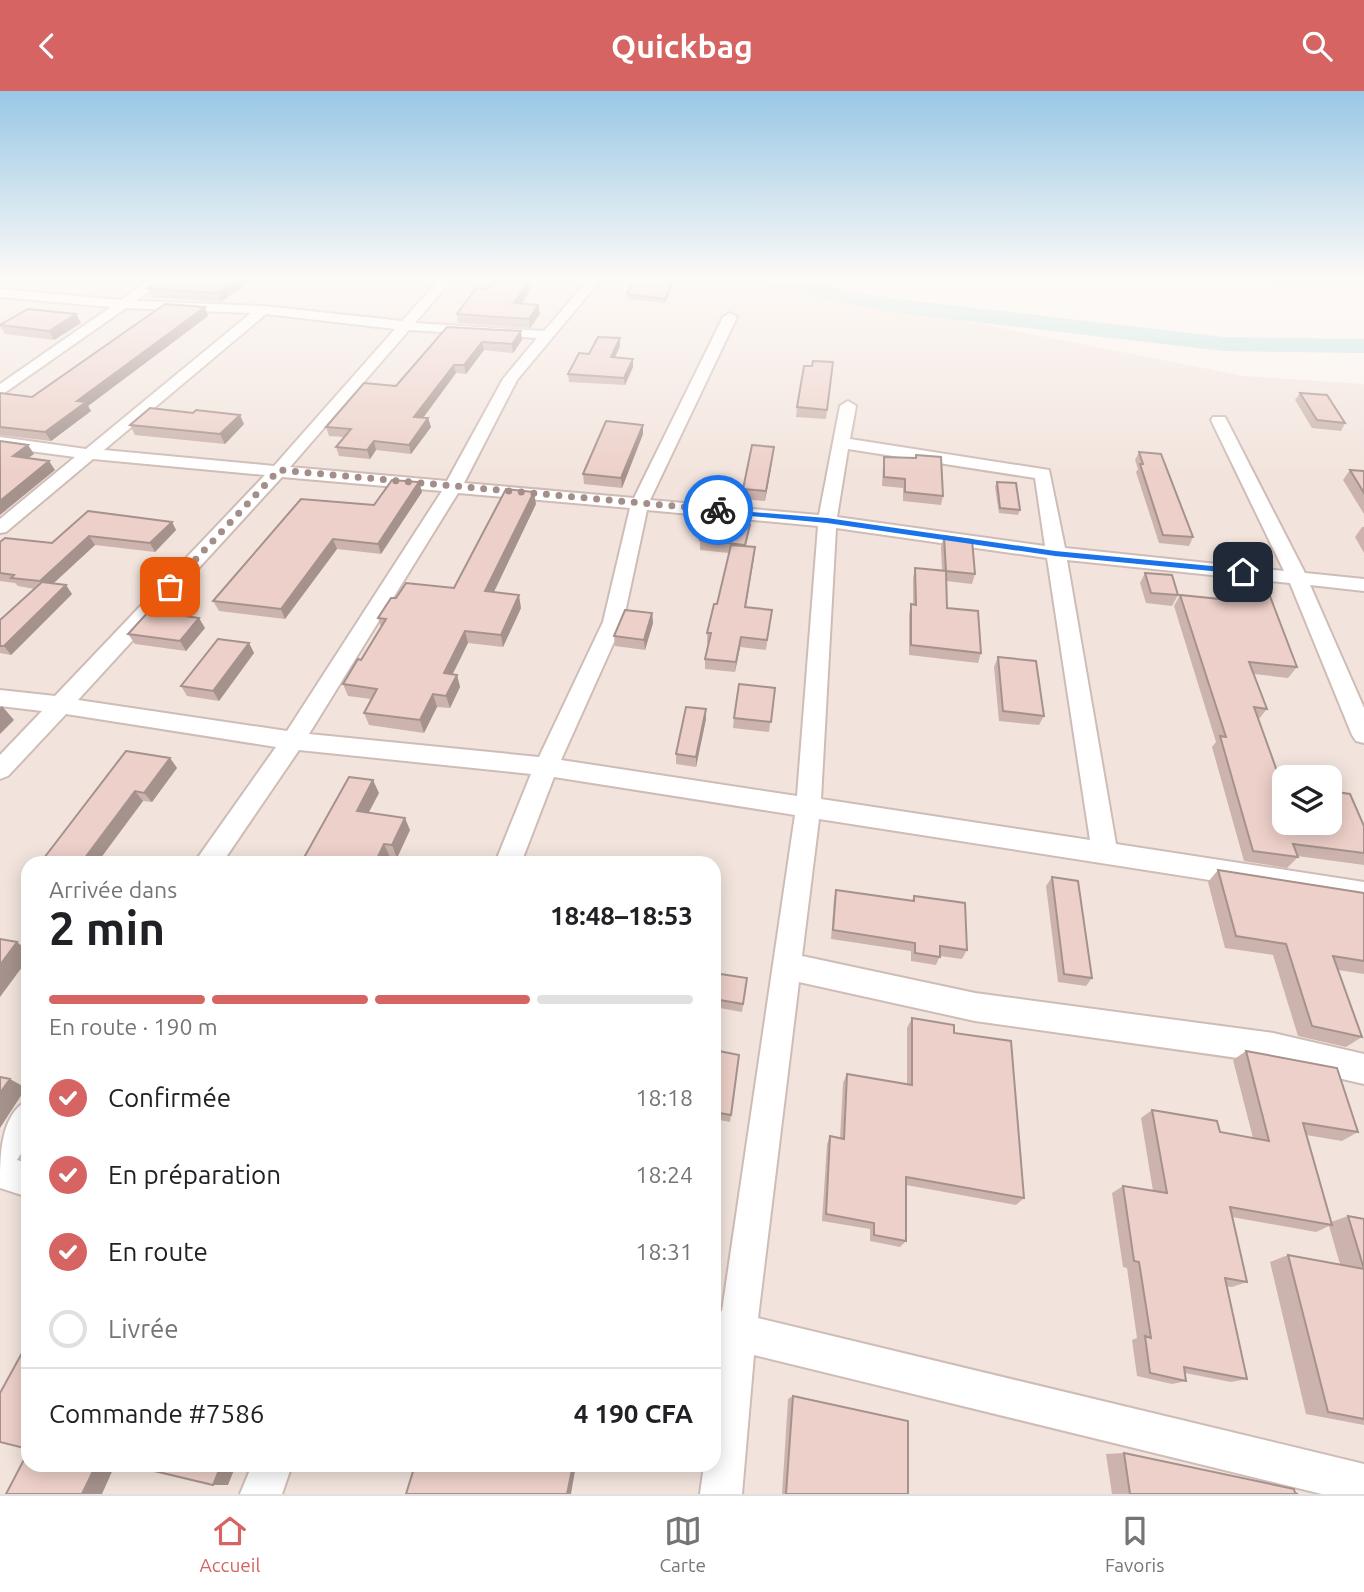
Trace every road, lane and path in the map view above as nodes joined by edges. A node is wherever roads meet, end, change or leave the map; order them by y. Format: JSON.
{"nodes":[{"id":1,"x":68,"y":343,"type":"edge"},
{"id":2,"x":223,"y":343,"type":"edge"},
{"id":3,"x":390,"y":343,"type":"edge"},
{"id":4,"x":541,"y":343,"type":"edge"},
{"id":5,"x":717,"y":343,"type":"edge"},
{"id":6,"x":0,"y":391,"type":"edge"},
{"id":7,"x":848,"y":406,"type":"dead end"},
{"id":8,"x":1219,"y":420,"type":"dead end"},
{"id":9,"x":0,"y":442,"type":"edge"},
{"id":10,"x":842,"y":443,"type":"junction"},
{"id":11,"x":89,"y":454,"type":"junction"},
{"id":12,"x":279,"y":470,"type":"junction"},
{"id":13,"x":453,"y":487,"type":"junction"},
{"id":14,"x":640,"y":503,"type":"junction"},
{"id":15,"x":827,"y":521,"type":"junction"},
{"id":16,"x":0,"y":528,"type":"edge"},
{"id":17,"x":1055,"y":553,"type":"junction"},
{"id":18,"x":1297,"y":577,"type":"junction"},
{"id":19,"x":1364,"y":585,"type":"edge"},
{"id":20,"x":0,"y":698,"type":"edge"},
{"id":21,"x":60,"y":705,"type":"junction"},
{"id":22,"x":1364,"y":735,"type":"edge"},
{"id":23,"x":293,"y":741,"type":"junction"},
{"id":24,"x":546,"y":767,"type":"junction"},
{"id":25,"x":0,"y":770,"type":"edge"},
{"id":26,"x":808,"y":808,"type":"junction"},
{"id":27,"x":1105,"y":853,"type":"junction"},
{"id":28,"x":211,"y":856,"type":"edge"},
{"id":29,"x":511,"y":856,"type":"edge"},
{"id":30,"x":1364,"y":893,"type":"edge"},
{"id":31,"x":787,"y":966,"type":"junction"},
{"id":32,"x":1364,"y":1069,"type":"edge"},
{"id":33,"x":21,"y":1126,"type":"edge"},
{"id":34,"x":0,"y":1155,"type":"edge"},
{"id":35,"x":0,"y":1171,"type":"edge"},
{"id":36,"x":21,"y":1178,"type":"edge"},
{"id":37,"x":726,"y":1330,"type":"edge"},
{"id":38,"x":269,"y":1472,"type":"edge"},
{"id":39,"x":1364,"y":1484,"type":"edge"},
{"id":40,"x":261,"y":1494,"type":"edge"},
{"id":41,"x":721,"y":1494,"type":"edge"}],
"edges":[{"from":1,"to":6,"type":"street"},
{"from":2,"to":11,"type":"street"},
{"from":3,"to":12,"type":"street"},
{"from":4,"to":13,"type":"street"},
{"from":5,"to":14,"type":"street"},
{"from":7,"to":10,"type":"street"},
{"from":8,"to":18,"type":"street"},
{"from":9,"to":11,"type":"street"},
{"from":10,"to":15,"type":"street"},
{"from":10,"to":17,"type":"street"},
{"from":11,"to":12,"type":"street"},
{"from":11,"to":16,"type":"street"},
{"from":12,"to":13,"type":"street"},
{"from":12,"to":21,"type":"street"},
{"from":13,"to":14,"type":"street"},
{"from":13,"to":23,"type":"street"},
{"from":14,"to":15,"type":"street"},
{"from":14,"to":24,"type":"street"},
{"from":15,"to":17,"type":"street"},
{"from":15,"to":26,"type":"street"},
{"from":17,"to":18,"type":"street"},
{"from":17,"to":27,"type":"street"},
{"from":18,"to":19,"type":"street"},
{"from":18,"to":22,"type":"street"},
{"from":20,"to":21,"type":"street"},
{"from":21,"to":23,"type":"street"},
{"from":21,"to":25,"type":"street"},
{"from":23,"to":24,"type":"street"},
{"from":23,"to":28,"type":"street"},
{"from":24,"to":26,"type":"street"},
{"from":24,"to":29,"type":"street"},
{"from":26,"to":27,"type":"street"},
{"from":26,"to":31,"type":"street"},
{"from":27,"to":30,"type":"street"},
{"from":31,"to":32,"type":"street"},
{"from":31,"to":37,"type":"street"},
{"from":33,"to":34,"type":"street"},
{"from":35,"to":36,"type":"street"},
{"from":37,"to":39,"type":"street"},
{"from":37,"to":41,"type":"street"},
{"from":38,"to":40,"type":"street"}]}
